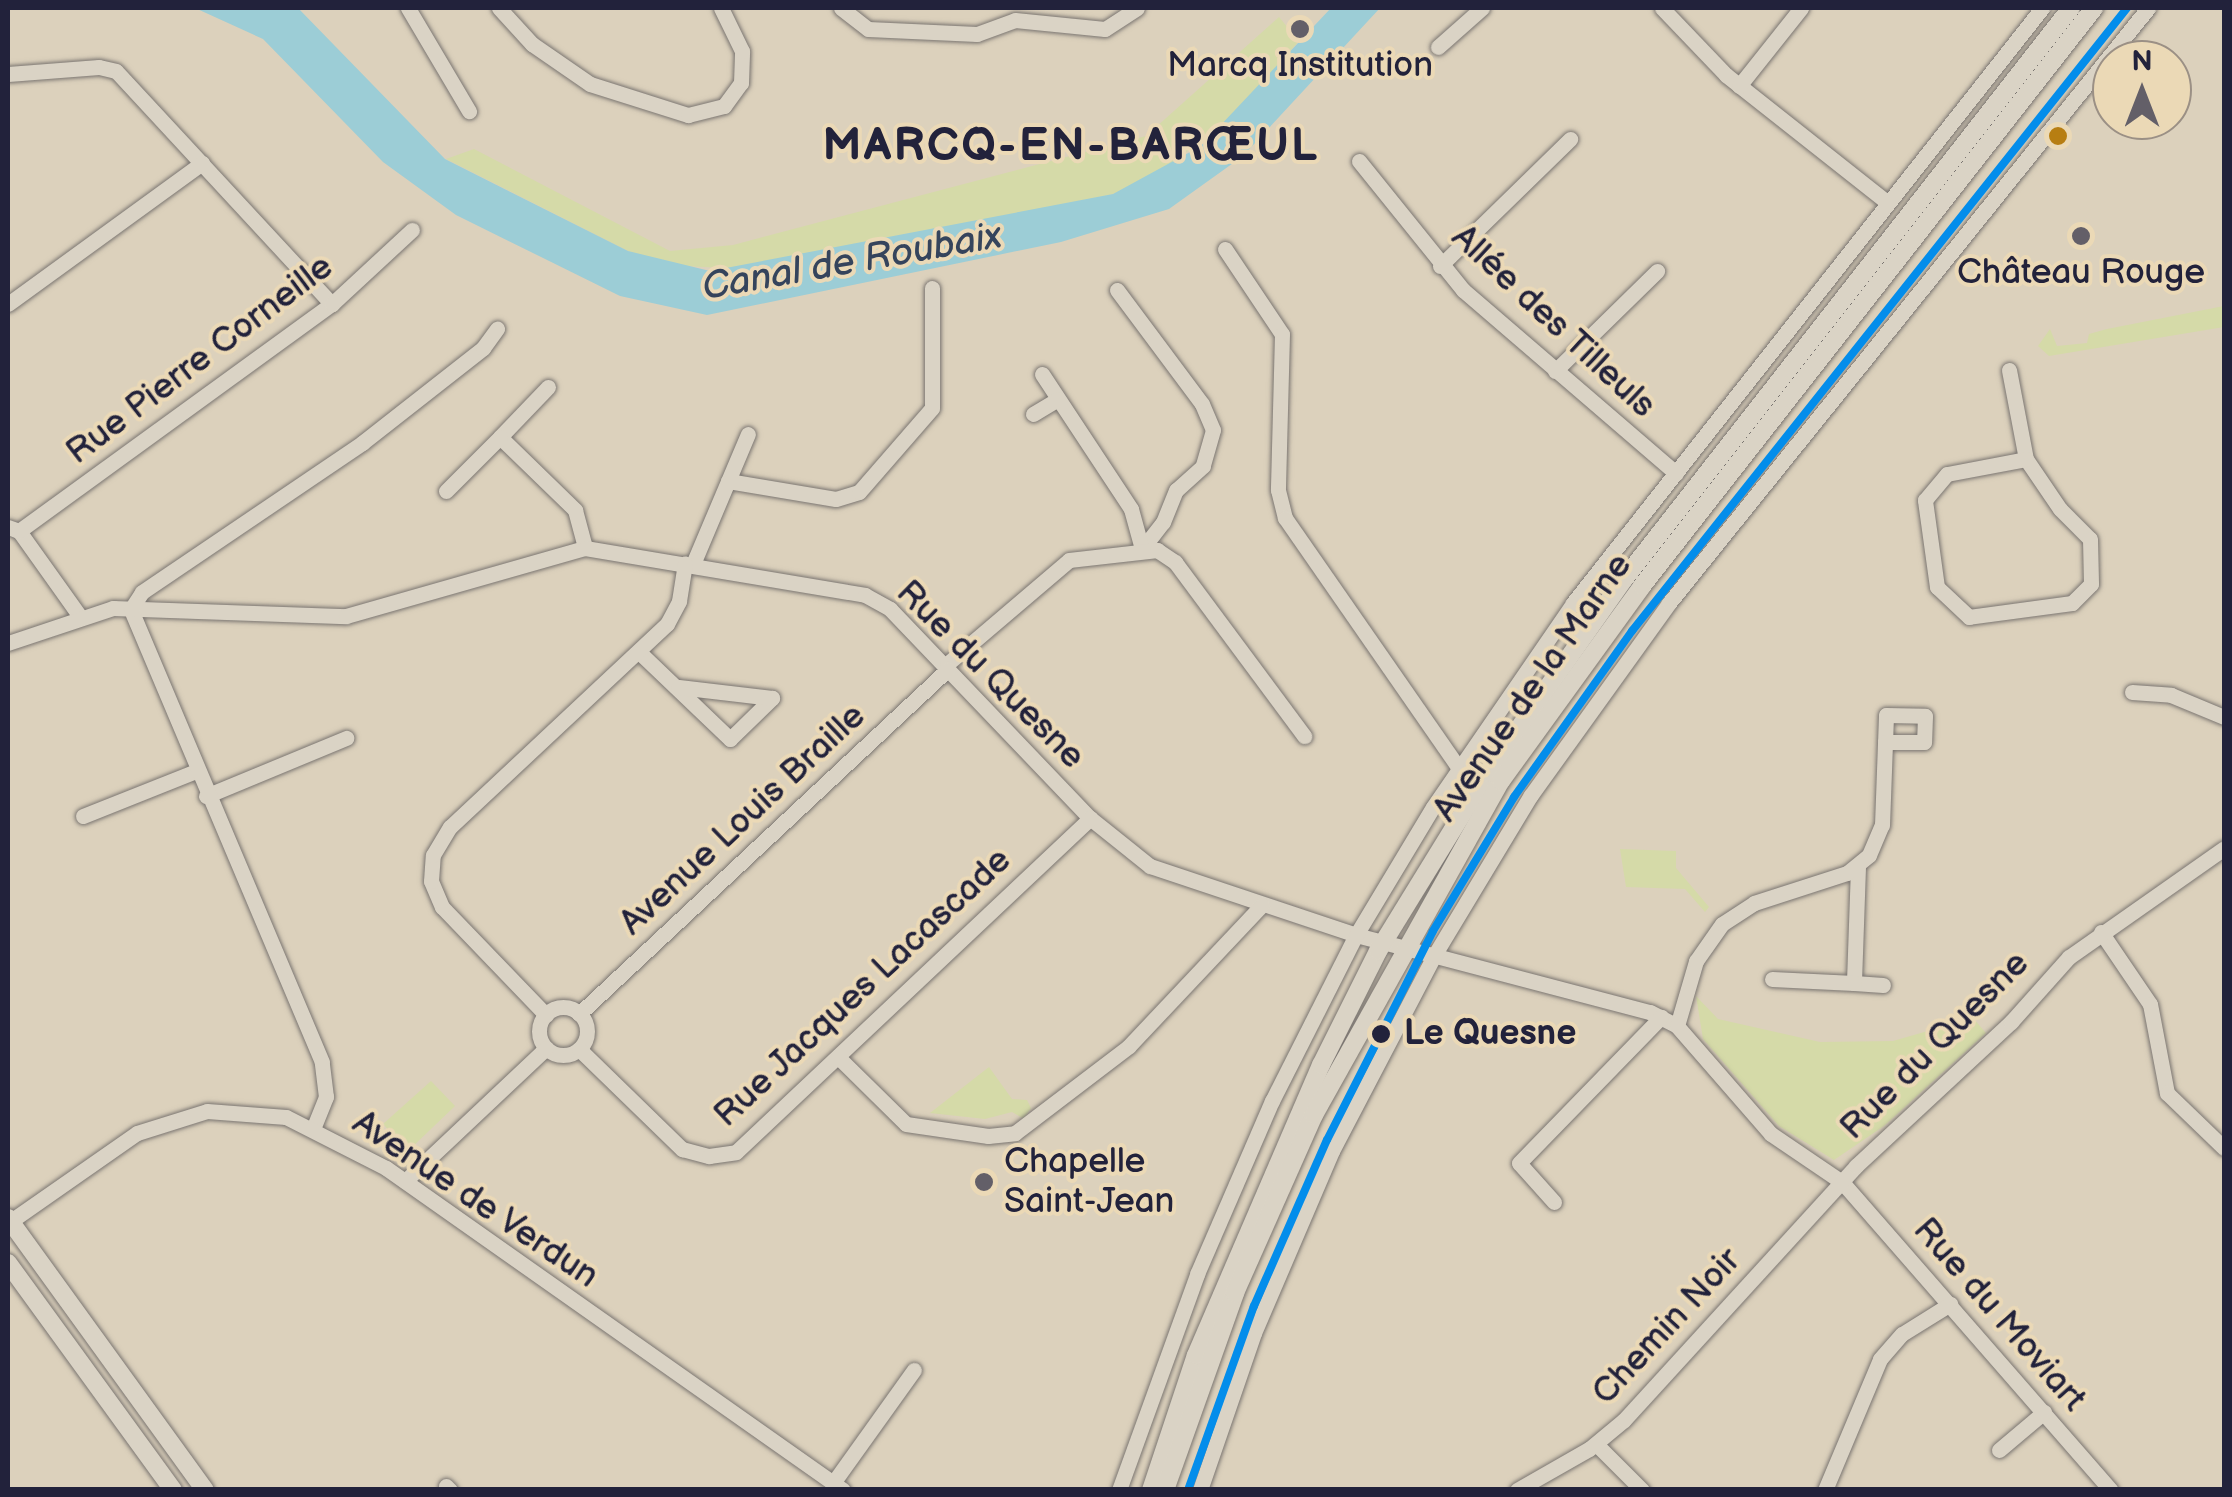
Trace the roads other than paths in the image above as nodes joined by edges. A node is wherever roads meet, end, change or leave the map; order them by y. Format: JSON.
{"nodes":[{"id":1,"x":408,"y":8,"type":"edge"},
{"id":2,"x":499,"y":8,"type":"edge"},
{"id":3,"x":722,"y":8,"type":"edge"},
{"id":4,"x":840,"y":8,"type":"edge"},
{"id":5,"x":1137,"y":8,"type":"edge"},
{"id":6,"x":1482,"y":8,"type":"edge"},
{"id":7,"x":1662,"y":8,"type":"edge"},
{"id":8,"x":1801,"y":8,"type":"edge"},
{"id":9,"x":2042,"y":8,"type":"edge"},
{"id":10,"x":2071,"y":8,"type":"edge"},
{"id":11,"x":2094,"y":8,"type":"edge"},
{"id":12,"x":2148,"y":8,"type":"edge"},
{"id":13,"x":1438,"y":48,"type":"dead end"},
{"id":14,"x":8,"y":74,"type":"edge"},
{"id":15,"x":1739,"y":86,"type":"junction"},
{"id":16,"x":469,"y":111,"type":"dead end"},
{"id":17,"x":1570,"y":140,"type":"dead end"},
{"id":18,"x":1359,"y":161,"type":"dead end"},
{"id":19,"x":202,"y":163,"type":"junction"},
{"id":20,"x":1887,"y":202,"type":"junction"},
{"id":21,"x":412,"y":230,"type":"dead end"},
{"id":22,"x":1225,"y":249,"type":"dead end"},
{"id":23,"x":1440,"y":266,"type":"junction"},
{"id":24,"x":1657,"y":271,"type":"dead end"},
{"id":25,"x":932,"y":288,"type":"dead end"},
{"id":26,"x":1116,"y":290,"type":"dead end"},
{"id":27,"x":8,"y":304,"type":"edge"},
{"id":28,"x":332,"y":304,"type":"junction"},
{"id":29,"x":497,"y":328,"type":"dead end"},
{"id":30,"x":2009,"y":370,"type":"dead end"},
{"id":31,"x":1556,"y":371,"type":"junction"},
{"id":32,"x":1042,"y":374,"type":"dead end"},
{"id":33,"x":548,"y":386,"type":"dead end"},
{"id":34,"x":1058,"y":398,"type":"junction"},
{"id":35,"x":1033,"y":414,"type":"dead end"},
{"id":36,"x":748,"y":434,"type":"dead end"},
{"id":37,"x":500,"y":437,"type":"junction"},
{"id":38,"x":2026,"y":459,"type":"junction"},
{"id":39,"x":1676,"y":473,"type":"junction"},
{"id":40,"x":728,"y":481,"type":"junction"},
{"id":41,"x":446,"y":491,"type":"dead end"},
{"id":42,"x":14,"y":529,"type":"edge"},
{"id":43,"x":585,"y":548,"type":"junction"},
{"id":44,"x":1142,"y":549,"type":"junction"},
{"id":45,"x":689,"y":564,"type":"junction"},
{"id":46,"x":131,"y":609,"type":"junction"},
{"id":47,"x":79,"y":615,"type":"junction"},
{"id":48,"x":8,"y":643,"type":"edge"},
{"id":49,"x":639,"y":652,"type":"junction"},
{"id":50,"x":947,"y":666,"type":"junction"},
{"id":51,"x":679,"y":687,"type":"junction"},
{"id":52,"x":2132,"y":692,"type":"dead end"},
{"id":53,"x":2224,"y":717,"type":"edge"},
{"id":54,"x":1304,"y":736,"type":"dead end"},
{"id":55,"x":346,"y":738,"type":"dead end"},
{"id":56,"x":1885,"y":742,"type":"dead end"},
{"id":57,"x":1458,"y":767,"type":"junction"},
{"id":58,"x":196,"y":771,"type":"junction"},
{"id":59,"x":206,"y":796,"type":"junction"},
{"id":60,"x":83,"y":816,"type":"dead end"},
{"id":61,"x":1090,"y":818,"type":"junction"},
{"id":62,"x":2224,"y":848,"type":"edge"},
{"id":63,"x":1858,"y":867,"type":"junction"},
{"id":64,"x":1262,"y":905,"type":"junction"},
{"id":65,"x":2101,"y":932,"type":"junction"},
{"id":66,"x":1356,"y":935,"type":"junction"},
{"id":67,"x":1383,"y":942,"type":"junction"},
{"id":68,"x":1403,"y":946,"type":"junction"},
{"id":69,"x":1436,"y":954,"type":"junction"},
{"id":70,"x":1772,"y":979,"type":"dead end"},
{"id":71,"x":1854,"y":983,"type":"junction"},
{"id":72,"x":1883,"y":985,"type":"dead end"},
{"id":73,"x":579,"y":1014,"type":"junction"},
{"id":74,"x":546,"y":1015,"type":"junction"},
{"id":75,"x":1661,"y":1017,"type":"junction"},
{"id":76,"x":1677,"y":1026,"type":"junction"},
{"id":77,"x":546,"y":1048,"type":"junction"},
{"id":78,"x":579,"y":1048,"type":"junction"},
{"id":79,"x":838,"y":1057,"type":"junction"},
{"id":80,"x":313,"y":1129,"type":"junction"},
{"id":81,"x":2224,"y":1148,"type":"edge"},
{"id":82,"x":405,"y":1181,"type":"junction"},
{"id":83,"x":1842,"y":1182,"type":"junction"},
{"id":84,"x":1554,"y":1202,"type":"dead end"},
{"id":85,"x":8,"y":1221,"type":"edge"},
{"id":86,"x":8,"y":1263,"type":"edge"},
{"id":87,"x":1950,"y":1304,"type":"junction"},
{"id":88,"x":914,"y":1370,"type":"dead end"},
{"id":89,"x":2044,"y":1412,"type":"junction"},
{"id":90,"x":1596,"y":1445,"type":"junction"},
{"id":91,"x":1999,"y":1450,"type":"dead end"},
{"id":92,"x":838,"y":1486,"type":"edge"},
{"id":93,"x":173,"y":1490,"type":"edge"},
{"id":94,"x":206,"y":1490,"type":"edge"},
{"id":95,"x":1120,"y":1490,"type":"edge"},
{"id":96,"x":1151,"y":1490,"type":"edge"},
{"id":97,"x":1165,"y":1490,"type":"edge"},
{"id":98,"x":1200,"y":1490,"type":"edge"},
{"id":99,"x":1517,"y":1490,"type":"edge"},
{"id":100,"x":1642,"y":1490,"type":"edge"},
{"id":101,"x":1825,"y":1490,"type":"edge"},
{"id":102,"x":2110,"y":1490,"type":"edge"}],
"edges":[{"from":1,"to":16,"type":"street"},
{"from":2,"to":3,"type":"street"},
{"from":4,"to":5,"type":"street"},
{"from":6,"to":13,"type":"street"},
{"from":7,"to":15,"type":"street"},
{"from":8,"to":15,"type":"street"},
{"from":9,"to":20,"type":"street","name":"Avenue de la Marne"},
{"from":10,"to":67,"type":"main road","name":"Avenue de la Marne"},
{"from":11,"to":68,"type":"main road","name":"Avenue de la Marne"},
{"from":12,"to":69,"type":"street","name":"Avenue de la Marne"},
{"from":14,"to":19,"type":"street"},
{"from":15,"to":20,"type":"street"},
{"from":17,"to":23,"type":"street"},
{"from":18,"to":23,"type":"street","name":"Allée des Tilleuls"},
{"from":19,"to":27,"type":"street"},
{"from":19,"to":28,"type":"street"},
{"from":20,"to":39,"type":"street","name":"Avenue de la Marne"},
{"from":21,"to":28,"type":"street","name":"Rue Pierre Corneille"},
{"from":22,"to":57,"type":"street"},
{"from":23,"to":31,"type":"street","name":"Allée des Tilleuls"},
{"from":24,"to":31,"type":"street"},
{"from":25,"to":40,"type":"street"},
{"from":26,"to":44,"type":"street"},
{"from":28,"to":42,"type":"street","name":"Rue Pierre Corneille"},
{"from":29,"to":46,"type":"street"},
{"from":30,"to":38,"type":"street"},
{"from":31,"to":39,"type":"street","name":"Allée des Tilleuls"},
{"from":32,"to":34,"type":"street"},
{"from":33,"to":37,"type":"street"},
{"from":34,"to":35,"type":"street"},
{"from":34,"to":44,"type":"street"},
{"from":36,"to":40,"type":"street"},
{"from":37,"to":41,"type":"street"},
{"from":37,"to":43,"type":"street"},
{"from":38,"to":38,"type":"street"},
{"from":39,"to":57,"type":"street","name":"Avenue de la Marne"},
{"from":40,"to":45,"type":"street"},
{"from":42,"to":47,"type":"street"},
{"from":43,"to":45,"type":"street","name":"Rue du Quesne"},
{"from":43,"to":46,"type":"street","name":"Rue du Quesne"},
{"from":44,"to":50,"type":"street","name":"Avenue Louis Braille"},
{"from":44,"to":54,"type":"street"},
{"from":45,"to":49,"type":"street"},
{"from":45,"to":50,"type":"street","name":"Rue du Quesne"},
{"from":46,"to":47,"type":"street","name":"Rue du Quesne"},
{"from":46,"to":58,"type":"street"},
{"from":47,"to":48,"type":"street","name":"Rue du Quesne"},
{"from":49,"to":51,"type":"street"},
{"from":49,"to":74,"type":"street"},
{"from":50,"to":61,"type":"street","name":"Rue du Quesne"},
{"from":50,"to":73,"type":"street","name":"Avenue Louis Braille"},
{"from":51,"to":51,"type":"street"},
{"from":52,"to":53,"type":"street"},
{"from":55,"to":59,"type":"street"},
{"from":56,"to":63,"type":"street"},
{"from":57,"to":66,"type":"street","name":"Avenue de la Marne"},
{"from":58,"to":59,"type":"street"},
{"from":58,"to":60,"type":"street"},
{"from":59,"to":80,"type":"street"},
{"from":61,"to":64,"type":"street","name":"Rue du Quesne"},
{"from":61,"to":79,"type":"street","name":"Rue Jacques Lacascade"},
{"from":62,"to":65,"type":"street","name":"Rue du Quesne"},
{"from":63,"to":71,"type":"street"},
{"from":63,"to":76,"type":"street"},
{"from":64,"to":66,"type":"street","name":"Rue du Quesne"},
{"from":64,"to":79,"type":"street"},
{"from":65,"to":81,"type":"street"},
{"from":65,"to":83,"type":"street","name":"Rue du Quesne"},
{"from":66,"to":67,"type":"street","name":"Rue du Quesne"},
{"from":66,"to":95,"type":"street","name":"Avenue de la Marne"},
{"from":67,"to":68,"type":"street","name":"Rue du Quesne"},
{"from":67,"to":96,"type":"main road","name":"Avenue de la Marne"},
{"from":68,"to":69,"type":"street","name":"Rue du Quesne"},
{"from":68,"to":97,"type":"main road","name":"Avenue de la Marne"},
{"from":69,"to":75,"type":"street","name":"Rue du Quesne"},
{"from":69,"to":98,"type":"street","name":"Avenue de la Marne"},
{"from":70,"to":71,"type":"street"},
{"from":71,"to":72,"type":"street"},
{"from":73,"to":74,"type":"street"},
{"from":73,"to":78,"type":"street"},
{"from":74,"to":77,"type":"street"},
{"from":75,"to":76,"type":"street","name":"Rue du Quesne"},
{"from":75,"to":84,"type":"street"},
{"from":76,"to":83,"type":"street","name":"Rue du Quesne"},
{"from":77,"to":78,"type":"street"},
{"from":77,"to":82,"type":"street"},
{"from":78,"to":79,"type":"street","name":"Rue Jacques Lacascade"},
{"from":80,"to":82,"type":"street","name":"Avenue de Verdun"},
{"from":80,"to":85,"type":"street","name":"Avenue de Verdun"},
{"from":82,"to":92,"type":"street","name":"Avenue de Verdun"},
{"from":83,"to":87,"type":"street","name":"Rue du Moviart"},
{"from":83,"to":90,"type":"street","name":"Chemin Noir"},
{"from":85,"to":94,"type":"main road"},
{"from":86,"to":93,"type":"main road"},
{"from":87,"to":89,"type":"street","name":"Rue du Moviart"},
{"from":87,"to":101,"type":"street"},
{"from":88,"to":92,"type":"street","name":"Avenue de Verdun"},
{"from":89,"to":91,"type":"street"},
{"from":89,"to":102,"type":"street","name":"Rue du Moviart"},
{"from":90,"to":99,"type":"street","name":"Chemin Noir"},
{"from":90,"to":100,"type":"street"}]}
